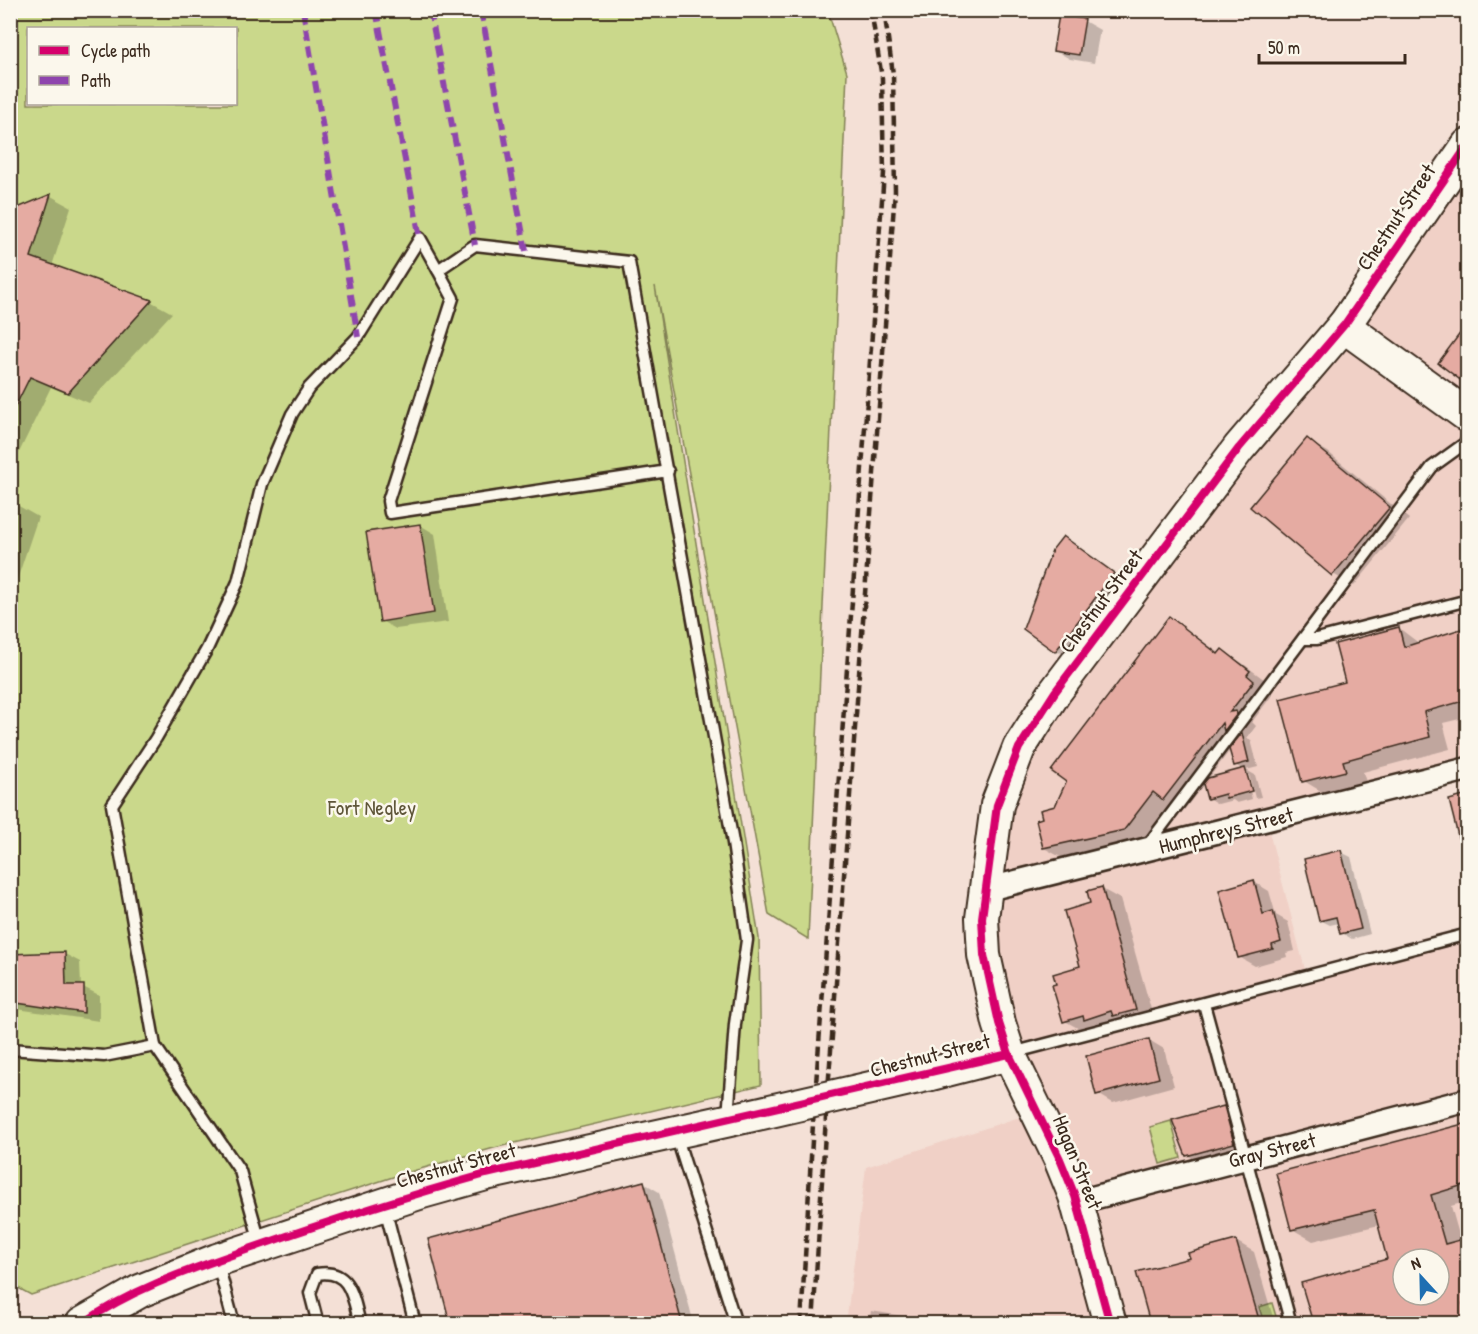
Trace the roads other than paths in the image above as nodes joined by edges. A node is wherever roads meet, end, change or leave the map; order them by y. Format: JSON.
{"nodes":[{"id":1,"x":1467,"y":145,"type":"edge"},
{"id":2,"x":438,"y":270,"type":"junction"},
{"id":3,"x":1346,"y":324,"type":"junction"},
{"id":4,"x":1467,"y":416,"type":"edge"},
{"id":5,"x":1467,"y":441,"type":"edge"},
{"id":6,"x":668,"y":471,"type":"junction"},
{"id":7,"x":1467,"y":600,"type":"edge"},
{"id":8,"x":1303,"y":639,"type":"junction"},
{"id":9,"x":1467,"y":769,"type":"edge"},
{"id":10,"x":1143,"y":851,"type":"junction"},
{"id":11,"x":984,"y":890,"type":"junction"},
{"id":12,"x":1467,"y":934,"type":"edge"},
{"id":13,"x":1204,"y":1004,"type":"junction"},
{"id":14,"x":155,"y":1046,"type":"junction"},
{"id":15,"x":10,"y":1049,"type":"edge"},
{"id":16,"x":1009,"y":1054,"type":"junction"},
{"id":17,"x":1467,"y":1100,"type":"edge"},
{"id":18,"x":736,"y":1118,"type":"junction"},
{"id":19,"x":675,"y":1131,"type":"junction"},
{"id":20,"x":1245,"y":1156,"type":"junction"},
{"id":21,"x":1077,"y":1202,"type":"junction"},
{"id":22,"x":384,"y":1204,"type":"junction"},
{"id":23,"x":260,"y":1245,"type":"junction"},
{"id":24,"x":217,"y":1260,"type":"junction"},
{"id":25,"x":82,"y":1323,"type":"edge"},
{"id":26,"x":234,"y":1323,"type":"edge"},
{"id":27,"x":318,"y":1323,"type":"edge"},
{"id":28,"x":360,"y":1323,"type":"edge"},
{"id":29,"x":415,"y":1323,"type":"edge"},
{"id":30,"x":736,"y":1323,"type":"edge"},
{"id":31,"x":1110,"y":1323,"type":"edge"},
{"id":32,"x":1291,"y":1323,"type":"edge"}],
"edges":[{"from":1,"to":3,"type":"street","name":"Chestnut Street"},
{"from":2,"to":6,"type":"lane"},
{"from":2,"to":6,"type":"lane"},
{"from":2,"to":14,"type":"lane"},
{"from":3,"to":4,"type":"street"},
{"from":3,"to":11,"type":"street","name":"Chestnut Street"},
{"from":5,"to":8,"type":"lane"},
{"from":6,"to":18,"type":"lane"},
{"from":7,"to":8,"type":"lane"},
{"from":8,"to":10,"type":"lane"},
{"from":9,"to":10,"type":"street","name":"Humphreys Street"},
{"from":10,"to":11,"type":"street","name":"Humphreys Street"},
{"from":11,"to":16,"type":"street","name":"Chestnut Street"},
{"from":12,"to":13,"type":"lane"},
{"from":13,"to":16,"type":"lane"},
{"from":13,"to":20,"type":"lane"},
{"from":14,"to":15,"type":"lane"},
{"from":14,"to":23,"type":"lane"},
{"from":16,"to":18,"type":"street","name":"Chestnut Street","bridge":true},
{"from":16,"to":21,"type":"street","name":"Hagan Street"},
{"from":17,"to":20,"type":"street","name":"Gray Street"},
{"from":18,"to":19,"type":"street","name":"Chestnut Street"},
{"from":19,"to":22,"type":"street","name":"Chestnut Street"},
{"from":19,"to":30,"type":"lane"},
{"from":20,"to":21,"type":"street","name":"Gray Street"},
{"from":20,"to":32,"type":"lane"},
{"from":21,"to":31,"type":"street","name":"Hagan Street"},
{"from":22,"to":23,"type":"street","name":"Chestnut Street"},
{"from":22,"to":29,"type":"lane"},
{"from":23,"to":24,"type":"street","name":"Chestnut Street"},
{"from":24,"to":25,"type":"street","name":"Chestnut Street"},
{"from":24,"to":26,"type":"lane"},
{"from":27,"to":28,"type":"lane"}]}
